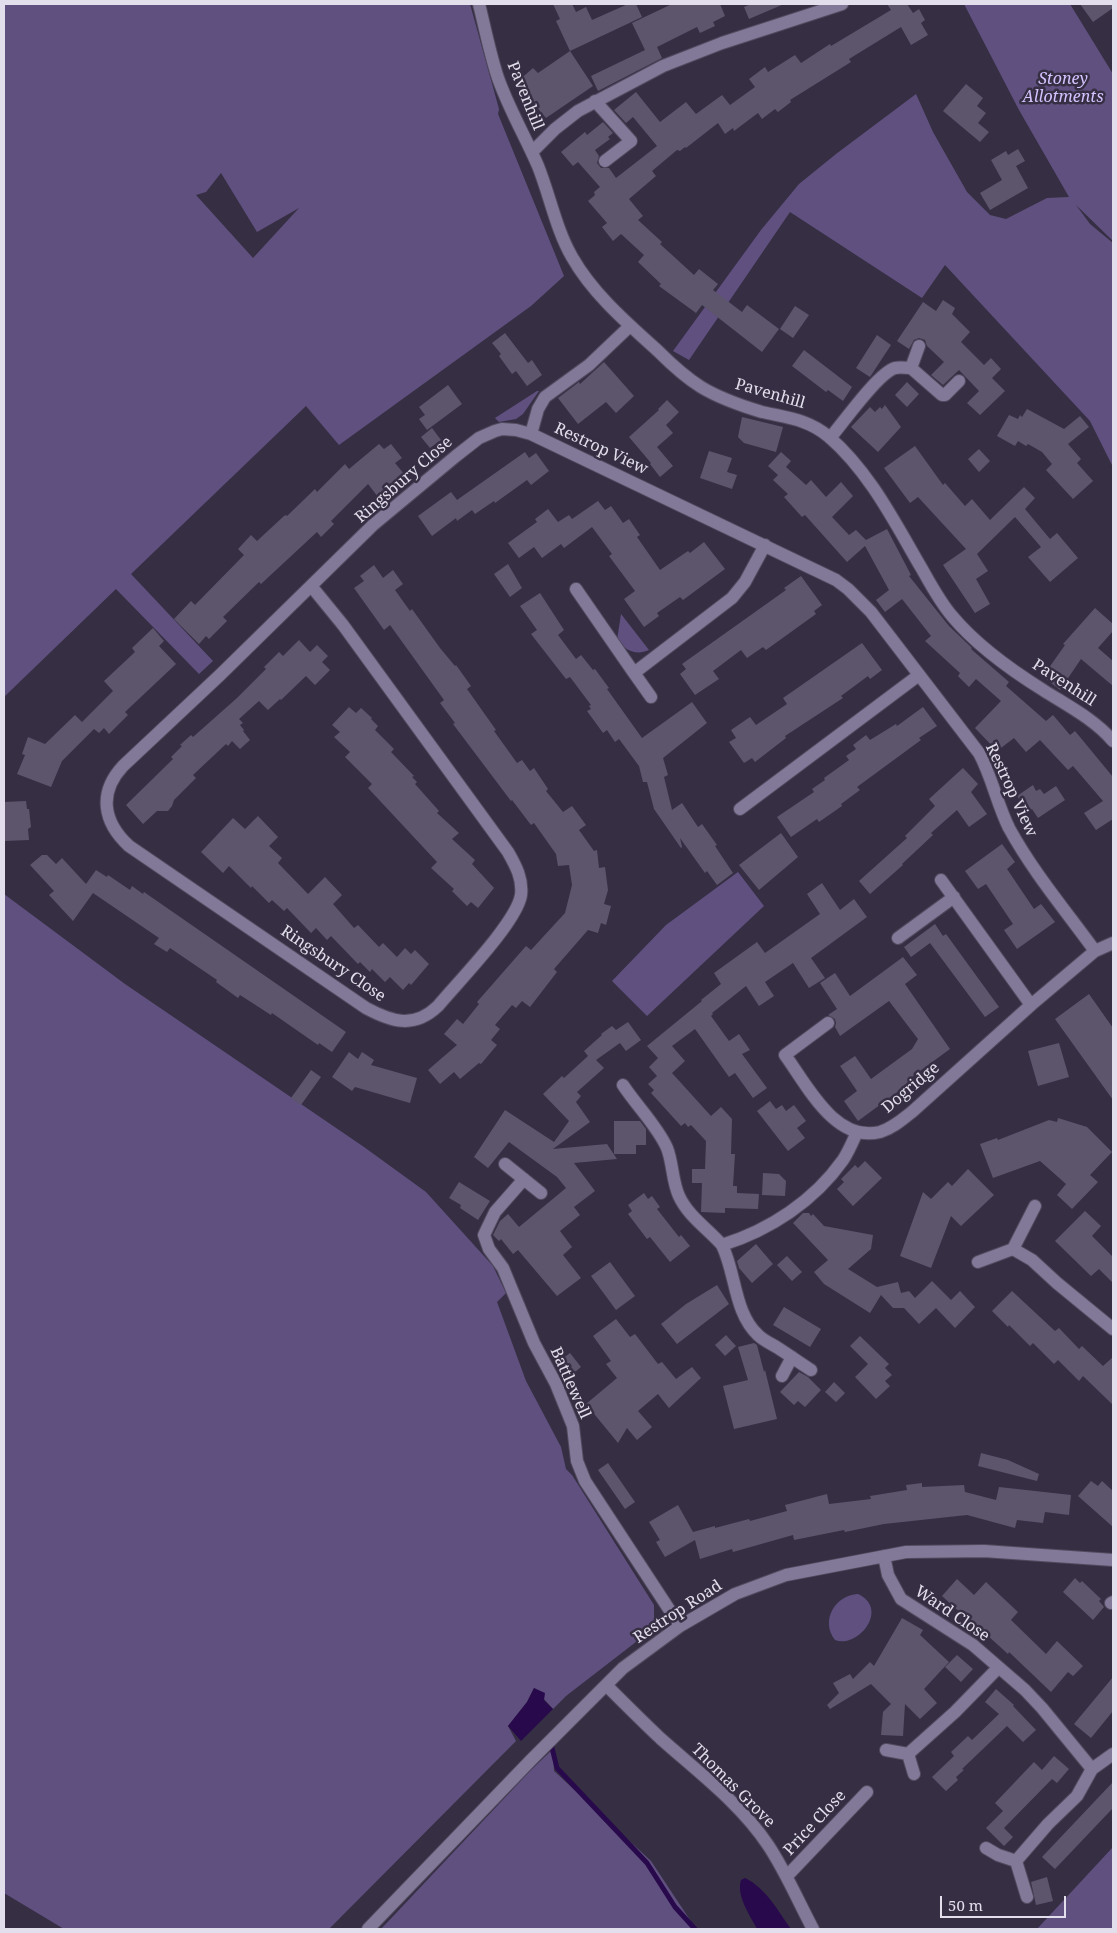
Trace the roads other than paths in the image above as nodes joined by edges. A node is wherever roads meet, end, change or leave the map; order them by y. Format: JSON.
{"nodes":[{"id":1,"x":479,"y":4,"type":"edge"},
{"id":2,"x":842,"y":4,"type":"edge"},
{"id":3,"x":595,"y":101,"type":"junction"},
{"id":4,"x":532,"y":152,"type":"junction"},
{"id":5,"x":605,"y":161,"type":"dead end"},
{"id":6,"x":630,"y":326,"type":"junction"},
{"id":7,"x":919,"y":346,"type":"dead end"},
{"id":8,"x":911,"y":368,"type":"junction"},
{"id":9,"x":959,"y":381,"type":"dead end"},
{"id":10,"x":532,"y":434,"type":"junction"},
{"id":11,"x":830,"y":438,"type":"junction"},
{"id":12,"x":765,"y":545,"type":"junction"},
{"id":13,"x":312,"y":587,"type":"junction"},
{"id":14,"x":576,"y":589,"type":"dead end"},
{"id":15,"x":634,"y":673,"type":"junction"},
{"id":16,"x":919,"y":675,"type":"junction"},
{"id":17,"x":651,"y":697,"type":"dead end"},
{"id":18,"x":1113,"y":741,"type":"edge"},
{"id":19,"x":740,"y":808,"type":"dead end"},
{"id":20,"x":941,"y":880,"type":"dead end"},
{"id":21,"x":954,"y":897,"type":"junction"},
{"id":22,"x":898,"y":938,"type":"dead end"},
{"id":23,"x":1113,"y":942,"type":"edge"},
{"id":24,"x":1095,"y":951,"type":"junction"},
{"id":25,"x":1031,"y":1004,"type":"junction"},
{"id":26,"x":828,"y":1023,"type":"dead end"},
{"id":27,"x":623,"y":1085,"type":"dead end"},
{"id":28,"x":857,"y":1132,"type":"junction"},
{"id":29,"x":505,"y":1164,"type":"dead end"},
{"id":30,"x":524,"y":1179,"type":"junction"},
{"id":31,"x":541,"y":1193,"type":"dead end"},
{"id":32,"x":1035,"y":1206,"type":"dead end"},
{"id":33,"x":722,"y":1245,"type":"junction"},
{"id":34,"x":1013,"y":1249,"type":"junction"},
{"id":35,"x":978,"y":1262,"type":"dead end"},
{"id":36,"x":1113,"y":1329,"type":"edge"},
{"id":37,"x":792,"y":1357,"type":"junction"},
{"id":38,"x":811,"y":1370,"type":"dead end"},
{"id":39,"x":782,"y":1376,"type":"dead end"},
{"id":40,"x":884,"y":1556,"type":"junction"},
{"id":41,"x":1113,"y":1560,"type":"edge"},
{"id":42,"x":680,"y":1626,"type":"junction"},
{"id":43,"x":998,"y":1668,"type":"junction"},
{"id":44,"x":606,"y":1685,"type":"junction"},
{"id":45,"x":886,"y":1750,"type":"dead end"},
{"id":46,"x":908,"y":1754,"type":"junction"},
{"id":47,"x":1113,"y":1754,"type":"edge"},
{"id":48,"x":1092,"y":1769,"type":"junction"},
{"id":49,"x":914,"y":1774,"type":"dead end"},
{"id":50,"x":867,"y":1792,"type":"dead end"},
{"id":51,"x":986,"y":1848,"type":"dead end"},
{"id":52,"x":1016,"y":1861,"type":"junction"},
{"id":53,"x":787,"y":1876,"type":"junction"},
{"id":54,"x":1027,"y":1896,"type":"dead end"},
{"id":55,"x":368,"y":1929,"type":"edge"},
{"id":56,"x":813,"y":1929,"type":"edge"}],
"edges":[{"from":1,"to":4,"type":"street","name":"Pavenhill"},
{"from":2,"to":3,"type":"street"},
{"from":3,"to":4,"type":"street"},
{"from":3,"to":5,"type":"street"},
{"from":4,"to":6,"type":"street","name":"Pavenhill"},
{"from":6,"to":10,"type":"street","name":"Restrop View"},
{"from":6,"to":11,"type":"street","name":"Pavenhill"},
{"from":7,"to":8,"type":"street"},
{"from":8,"to":9,"type":"street"},
{"from":8,"to":11,"type":"street"},
{"from":10,"to":12,"type":"street","name":"Restrop View"},
{"from":10,"to":13,"type":"street","name":"Ringsbury Close"},
{"from":11,"to":18,"type":"street","name":"Pavenhill"},
{"from":12,"to":15,"type":"street"},
{"from":12,"to":16,"type":"street","name":"Restrop View"},
{"from":13,"to":13,"type":"street","name":"Ringsbury Close"},
{"from":14,"to":15,"type":"street"},
{"from":15,"to":17,"type":"street"},
{"from":16,"to":19,"type":"street"},
{"from":16,"to":24,"type":"street","name":"Restrop View"},
{"from":20,"to":21,"type":"street"},
{"from":21,"to":22,"type":"street"},
{"from":21,"to":25,"type":"street"},
{"from":23,"to":24,"type":"street"},
{"from":24,"to":25,"type":"street","name":"Dogridge"},
{"from":25,"to":28,"type":"street","name":"Dogridge"},
{"from":26,"to":28,"type":"street"},
{"from":27,"to":33,"type":"street"},
{"from":28,"to":33,"type":"street"},
{"from":29,"to":30,"type":"street"},
{"from":30,"to":31,"type":"street"},
{"from":30,"to":42,"type":"street","name":"Battlewell"},
{"from":32,"to":34,"type":"street"},
{"from":33,"to":37,"type":"street"},
{"from":34,"to":35,"type":"street"},
{"from":34,"to":36,"type":"street"},
{"from":37,"to":38,"type":"street"},
{"from":37,"to":39,"type":"street"},
{"from":40,"to":41,"type":"street","name":"Restrop Road"},
{"from":40,"to":42,"type":"street","name":"Restrop Road"},
{"from":40,"to":43,"type":"street","name":"Ward Close"},
{"from":42,"to":44,"type":"street","name":"Restrop Road"},
{"from":43,"to":46,"type":"street"},
{"from":43,"to":48,"type":"street","name":"Ward Close"},
{"from":44,"to":53,"type":"street","name":"Thomas Grove"},
{"from":44,"to":55,"type":"street","name":"Restrop Road"},
{"from":45,"to":46,"type":"street"},
{"from":46,"to":49,"type":"street"},
{"from":47,"to":48,"type":"street"},
{"from":48,"to":52,"type":"street"},
{"from":50,"to":53,"type":"street","name":"Price Close"},
{"from":51,"to":52,"type":"street"},
{"from":52,"to":54,"type":"street"},
{"from":53,"to":56,"type":"street","name":"Thomas Grove"}]}
